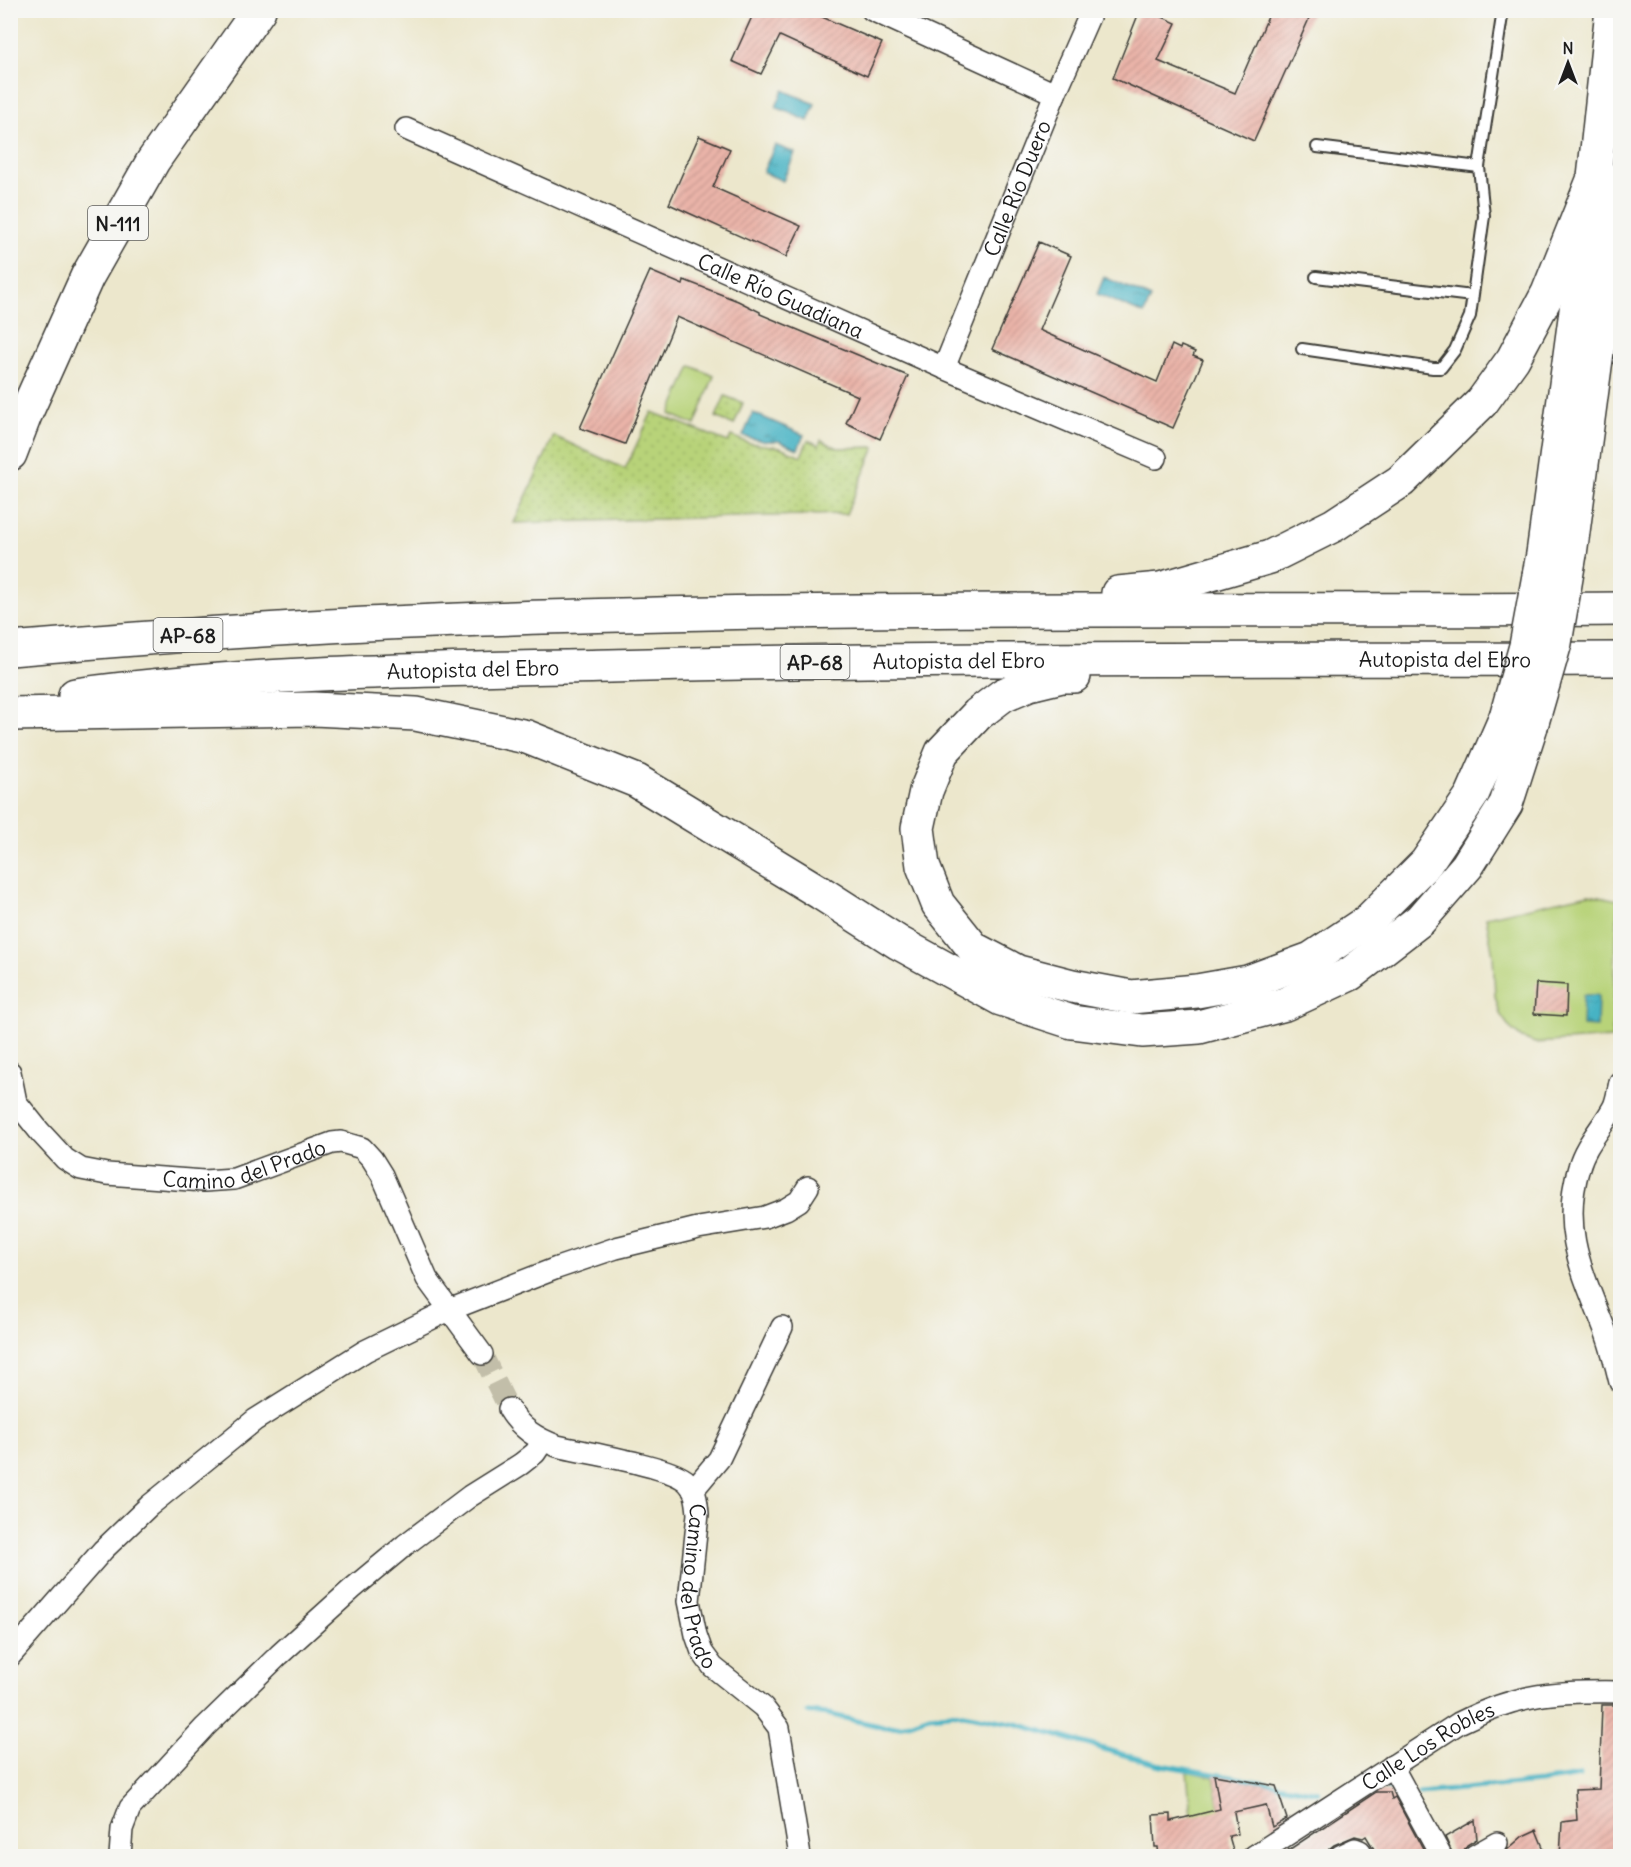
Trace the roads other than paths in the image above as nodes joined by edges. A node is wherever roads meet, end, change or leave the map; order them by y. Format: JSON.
{"nodes":[{"id":1,"x":259,"y":10,"type":"edge"},
{"id":2,"x":872,"y":10,"type":"edge"},
{"id":3,"x":1092,"y":10,"type":"edge"},
{"id":4,"x":1503,"y":10,"type":"edge"},
{"id":5,"x":1612,"y":10,"type":"edge"},
{"id":6,"x":1055,"y":94,"type":"junction"},
{"id":7,"x":406,"y":129,"type":"dead end"},
{"id":8,"x":1317,"y":147,"type":"dead end"},
{"id":9,"x":1479,"y":167,"type":"junction"},
{"id":10,"x":1607,"y":178,"type":"edge"},
{"id":11,"x":1316,"y":278,"type":"dead end"},
{"id":12,"x":1472,"y":296,"type":"junction"},
{"id":13,"x":1302,"y":349,"type":"dead end"},
{"id":14,"x":944,"y":368,"type":"junction"},
{"id":15,"x":10,"y":454,"type":"edge"},
{"id":16,"x":1156,"y":458,"type":"dead end"},
{"id":17,"x":1620,"y":609,"type":"edge"},
{"id":18,"x":365,"y":624,"type":"junction"},
{"id":19,"x":10,"y":649,"type":"edge"},
{"id":20,"x":1620,"y":659,"type":"edge"},
{"id":21,"x":1620,"y":664,"type":"edge"},
{"id":22,"x":10,"y":704,"type":"edge"},
{"id":23,"x":10,"y":714,"type":"edge"},
{"id":24,"x":1518,"y":722,"type":"junction"},
{"id":25,"x":10,"y":1072,"type":"edge"},
{"id":26,"x":1620,"y":1082,"type":"edge"},
{"id":27,"x":808,"y":1187,"type":"dead end"},
{"id":28,"x":449,"y":1310,"type":"junction"},
{"id":29,"x":782,"y":1327,"type":"dead end"},
{"id":30,"x":482,"y":1354,"type":"tunnel mouth"},
{"id":31,"x":1620,"y":1382,"type":"edge"},
{"id":32,"x":509,"y":1409,"type":"tunnel mouth"},
{"id":33,"x":543,"y":1441,"type":"junction"},
{"id":34,"x":693,"y":1490,"type":"junction"},
{"id":35,"x":10,"y":1656,"type":"edge"},
{"id":36,"x":1620,"y":1692,"type":"edge"},
{"id":37,"x":1392,"y":1766,"type":"junction"},
{"id":38,"x":1497,"y":1843,"type":"dead end"},
{"id":39,"x":120,"y":1857,"type":"edge"},
{"id":40,"x":800,"y":1857,"type":"edge"},
{"id":41,"x":1254,"y":1857,"type":"edge"},
{"id":42,"x":1340,"y":1857,"type":"edge"},
{"id":43,"x":1363,"y":1857,"type":"edge"},
{"id":44,"x":1441,"y":1857,"type":"edge"},
{"id":45,"x":1474,"y":1857,"type":"edge"}],
"edges":[{"from":1,"to":15,"type":"highway","number":"N-111"},
{"from":2,"to":6,"type":"street"},
{"from":3,"to":6,"type":"street","name":"Calle Río Duero"},
{"from":4,"to":9,"type":"lane"},
{"from":5,"to":10,"type":"highway"},
{"from":6,"to":14,"type":"street","name":"Calle Río Duero"},
{"from":7,"to":14,"type":"street","name":"Calle Río Guadiana"},
{"from":8,"to":9,"type":"lane"},
{"from":9,"to":12,"type":"lane"},
{"from":10,"to":18,"type":"highway"},
{"from":10,"to":24,"type":"highway","bridge":true},
{"from":11,"to":12,"type":"lane"},
{"from":12,"to":13,"type":"lane"},
{"from":14,"to":16,"type":"street","name":"Calle Río Guadiana"},
{"from":17,"to":18,"type":"highway","number":"AP-68"},
{"from":18,"to":19,"type":"highway","number":"AP-68"},
{"from":20,"to":22,"type":"highway","name":"Autopista del Ebro","number":"AP-68"},
{"from":21,"to":24,"type":"highway"},
{"from":23,"to":24,"type":"highway"},
{"from":25,"to":28,"type":"street","name":"Camino del Prado"},
{"from":26,"to":31,"type":"street"},
{"from":27,"to":28,"type":"street"},
{"from":28,"to":30,"type":"street","name":"Camino del Prado"},
{"from":28,"to":35,"type":"street"},
{"from":29,"to":34,"type":"street"},
{"from":32,"to":33,"type":"street","name":"Camino del Prado"},
{"from":33,"to":34,"type":"street","name":"Camino del Prado"},
{"from":33,"to":39,"type":"street"},
{"from":34,"to":40,"type":"street","name":"Camino del Prado"},
{"from":36,"to":37,"type":"street","name":"Calle Los Robles"},
{"from":37,"to":41,"type":"street","name":"Calle Los Robles"},
{"from":37,"to":44,"type":"street"},
{"from":38,"to":45,"type":"street"},
{"from":42,"to":43,"type":"street"}]}
